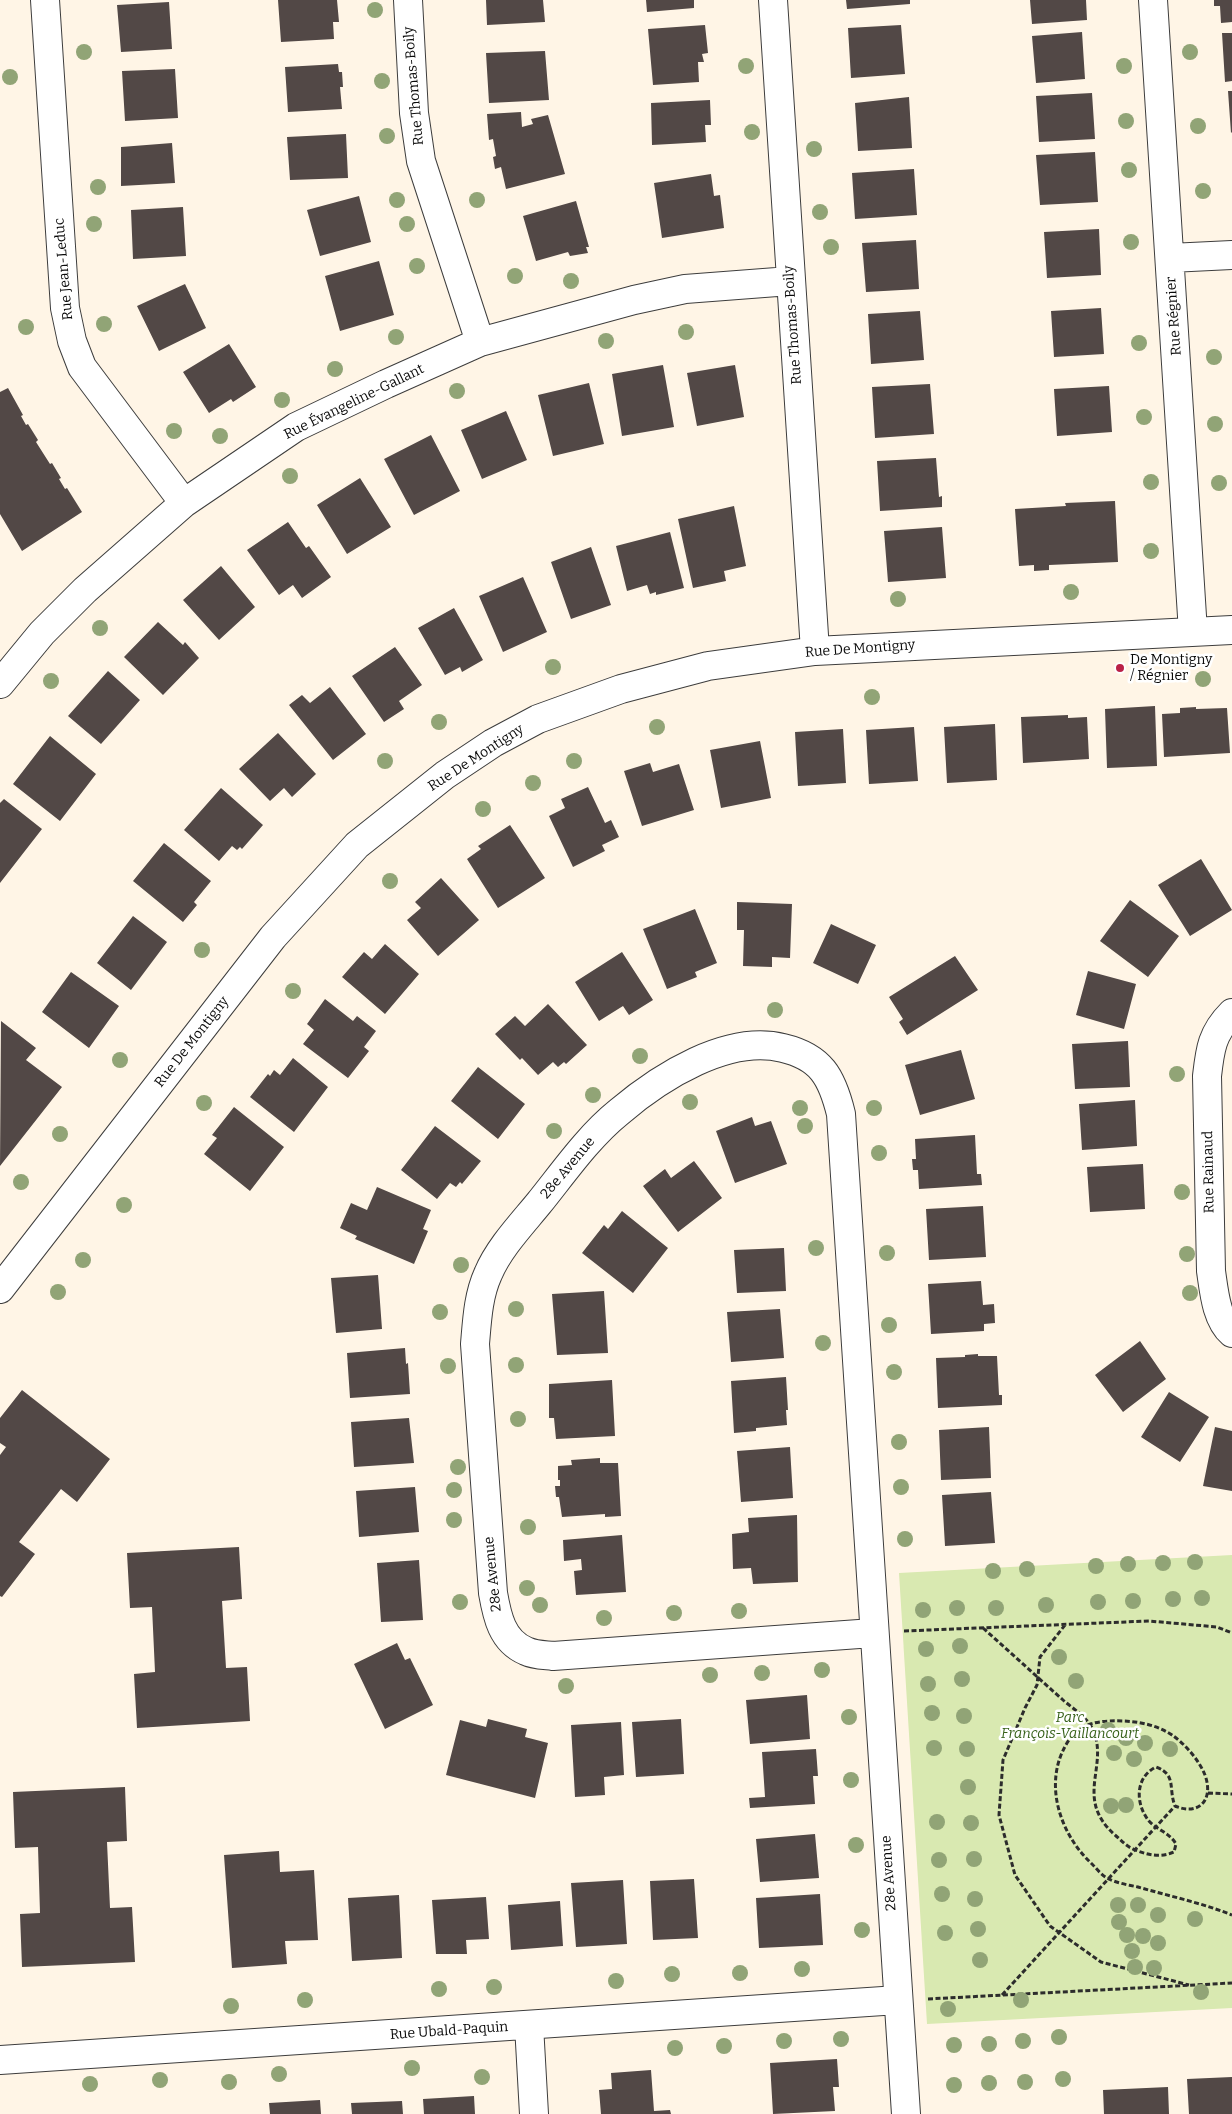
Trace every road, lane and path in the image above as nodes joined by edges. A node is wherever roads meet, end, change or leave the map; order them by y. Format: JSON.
{"nodes":[{"id":1,"x":45,"y":0,"type":"edge"},
{"id":2,"x":408,"y":0,"type":"edge"},
{"id":3,"x":773,"y":0,"type":"edge"},
{"id":4,"x":1153,"y":0,"type":"edge"},
{"id":5,"x":1232,"y":255,"type":"edge"},
{"id":6,"x":1170,"y":258,"type":"junction"},
{"id":7,"x":790,"y":281,"type":"junction"},
{"id":8,"x":480,"y":342,"type":"junction"},
{"id":9,"x":184,"y":503,"type":"junction"},
{"id":10,"x":1232,"y":630,"type":"edge"},
{"id":11,"x":1193,"y":632,"type":"junction"},
{"id":12,"x":815,"y":650,"type":"junction"},
{"id":13,"x":0,"y":684,"type":"edge"},
{"id":14,"x":1232,"y":1013,"type":"edge"},
{"id":15,"x":0,"y":1289,"type":"edge"},
{"id":16,"x":1232,"y":1333,"type":"edge"},
{"id":17,"x":1065,"y":1625,"type":"junction"},
{"id":18,"x":984,"y":1628,"type":"junction"},
{"id":19,"x":873,"y":1633,"type":"junction"},
{"id":20,"x":1232,"y":1633,"type":"edge"},
{"id":21,"x":1038,"y":1678,"type":"junction"},
{"id":22,"x":1090,"y":1724,"type":"junction"},
{"id":23,"x":1208,"y":1792,"type":"junction"},
{"id":24,"x":1232,"y":1794,"type":"edge"},
{"id":25,"x":1175,"y":1806,"type":"junction"},
{"id":26,"x":1156,"y":1826,"type":"junction"},
{"id":27,"x":1135,"y":1850,"type":"junction"},
{"id":28,"x":1108,"y":1879,"type":"junction"},
{"id":29,"x":1232,"y":1915,"type":"edge"},
{"id":30,"x":1058,"y":1932,"type":"junction"},
{"id":31,"x":1232,"y":1983,"type":"edge"},
{"id":32,"x":1189,"y":1985,"type":"junction"},
{"id":33,"x":1002,"y":1995,"type":"junction"},
{"id":34,"x":898,"y":2000,"type":"junction"},
{"id":35,"x":529,"y":2025,"type":"junction"},
{"id":36,"x":0,"y":2060,"type":"edge"},
{"id":37,"x":534,"y":2114,"type":"edge"},
{"id":38,"x":906,"y":2114,"type":"edge"}],
"edges":[{"from":1,"to":9,"type":"street","name":"Rue Jean-Leduc"},
{"from":2,"to":8,"type":"street","name":"Rue Thomas-Boily"},
{"from":3,"to":7,"type":"street","name":"Rue Thomas-Boily"},
{"from":4,"to":6,"type":"street","name":"Rue Régnier"},
{"from":5,"to":6,"type":"street"},
{"from":6,"to":11,"type":"street","name":"Rue Régnier"},
{"from":7,"to":8,"type":"street","name":"Rue Évangeline-Gallant"},
{"from":7,"to":12,"type":"street","name":"Rue Thomas-Boily"},
{"from":8,"to":9,"type":"street","name":"Rue Évangeline-Gallant"},
{"from":9,"to":13,"type":"street","name":"Rue Évangeline-Gallant"},
{"from":10,"to":11,"type":"street","name":"Rue De Montigny"},
{"from":11,"to":12,"type":"street","name":"Rue De Montigny"},
{"from":12,"to":15,"type":"street","name":"Rue De Montigny"},
{"from":14,"to":16,"type":"street","name":"Rue Rainaud"},
{"from":17,"to":18,"type":"path"},
{"from":17,"to":20,"type":"path"},
{"from":17,"to":21,"type":"path"},
{"from":18,"to":19,"type":"path"},
{"from":18,"to":21,"type":"path"},
{"from":19,"to":19,"type":"street","name":"28e Avenue"},
{"from":19,"to":34,"type":"street","name":"28e Avenue"},
{"from":21,"to":22,"type":"path"},
{"from":21,"to":30,"type":"path"},
{"from":22,"to":23,"type":"path"},
{"from":22,"to":27,"type":"path"},
{"from":22,"to":28,"type":"path"},
{"from":23,"to":24,"type":"path"},
{"from":23,"to":25,"type":"path"},
{"from":25,"to":26,"type":"path"},
{"from":25,"to":26,"type":"path"},
{"from":26,"to":27,"type":"path"},
{"from":26,"to":27,"type":"path"},
{"from":27,"to":28,"type":"path"},
{"from":28,"to":29,"type":"path"},
{"from":28,"to":30,"type":"path"},
{"from":30,"to":32,"type":"path"},
{"from":30,"to":33,"type":"path"},
{"from":31,"to":32,"type":"path"},
{"from":32,"to":33,"type":"path"},
{"from":33,"to":34,"type":"path"},
{"from":34,"to":35,"type":"street","name":"Rue Ubald-Paquin"},
{"from":34,"to":38,"type":"street","name":"28e Avenue"},
{"from":35,"to":36,"type":"street","name":"Rue Ubald-Paquin"},
{"from":35,"to":37,"type":"street"}]}
